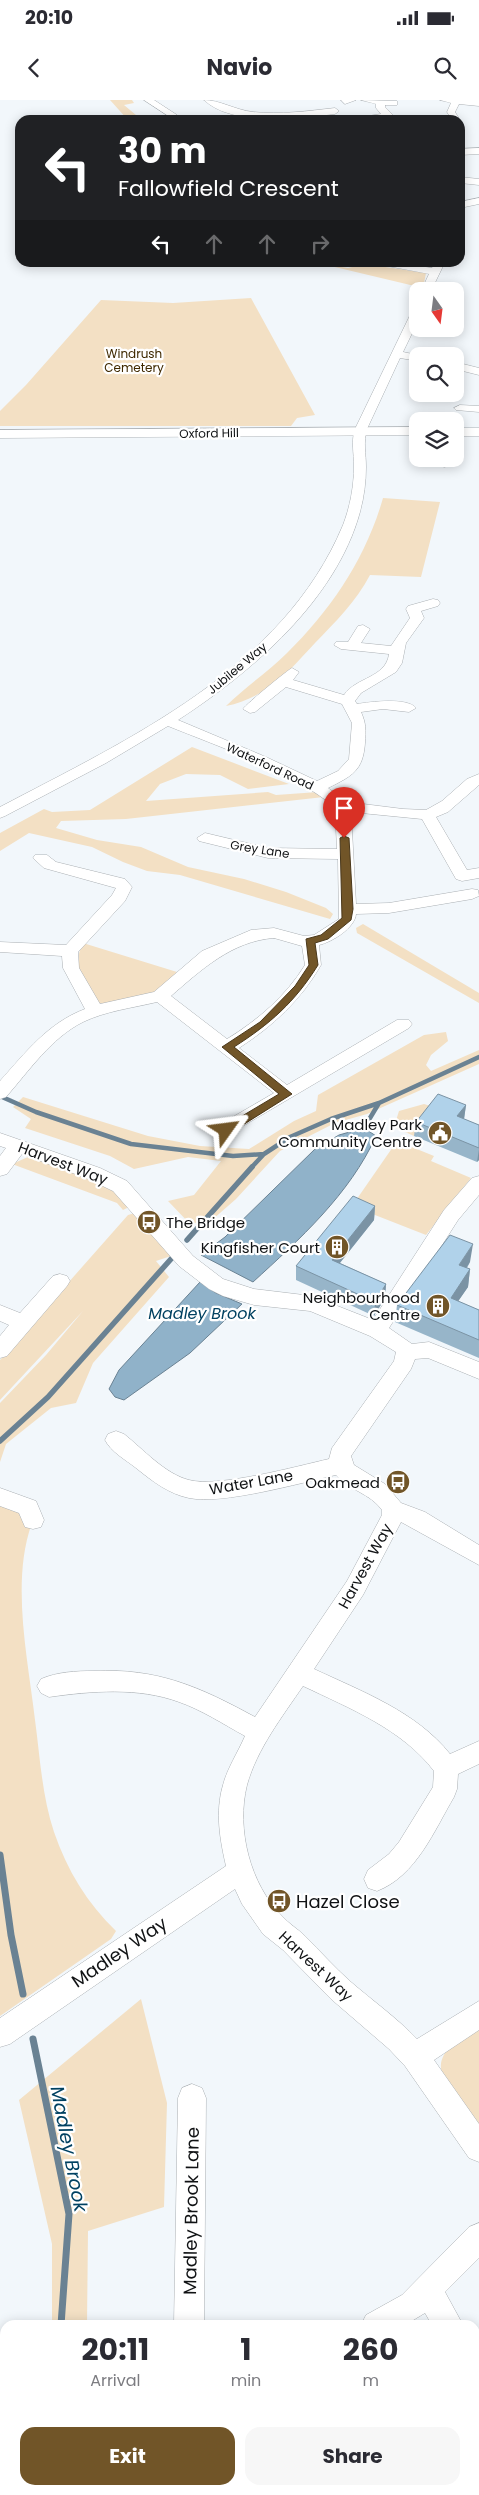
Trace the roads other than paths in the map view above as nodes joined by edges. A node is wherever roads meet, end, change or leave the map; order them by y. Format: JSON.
{"nodes":[{"id":1,"x":148,"y":100,"type":"edge"},
{"id":2,"x":208,"y":100,"type":"edge"},
{"id":3,"x":365,"y":100,"type":"edge"},
{"id":4,"x":444,"y":100,"type":"edge"},
{"id":5,"x":387,"y":102,"type":"edge"},
{"id":6,"x":456,"y":102,"type":"junction"},
{"id":7,"x":479,"y":103,"type":"edge"},
{"id":8,"x":324,"y":104,"type":"dead end"},
{"id":9,"x":227,"y":108,"type":"junction"},
{"id":10,"x":173,"y":115,"type":"dead end"},
{"id":11,"x":214,"y":115,"type":"edge"},
{"id":12,"x":387,"y":115,"type":"edge"},
{"id":13,"x":453,"y":115,"type":"edge"},
{"id":14,"x":478,"y":148,"type":"edge"},
{"id":15,"x":465,"y":151,"type":"edge"},
{"id":16,"x":465,"y":181,"type":"edge"},
{"id":17,"x":479,"y":182,"type":"edge"},
{"id":18,"x":479,"y":201,"type":"edge"},
{"id":19,"x":465,"y":204,"type":"edge"},
{"id":20,"x":438,"y":267,"type":"edge"},
{"id":21,"x":430,"y":282,"type":"edge"},
{"id":22,"x":409,"y":327,"type":"edge"},
{"id":23,"x":396,"y":354,"type":"junction"},
{"id":24,"x":409,"y":356,"type":"edge"},
{"id":25,"x":464,"y":368,"type":"edge"},
{"id":26,"x":479,"y":372,"type":"edge"},
{"id":27,"x":476,"y":407,"type":"edge"},
{"id":28,"x":460,"y":408,"type":"dead end"},
{"id":29,"x":409,"y":431,"type":"edge"},
{"id":30,"x":360,"y":432,"type":"junction"},
{"id":31,"x":464,"y":432,"type":"edge"},
{"id":32,"x":479,"y":432,"type":"edge"},
{"id":33,"x":0,"y":434,"type":"edge"},
{"id":34,"x":398,"y":603,"type":"dead end"},
{"id":35,"x":433,"y":603,"type":"dead end"},
{"id":36,"x":413,"y":609,"type":"junction"},
{"id":37,"x":363,"y":629,"type":"dead end"},
{"id":38,"x":396,"y":651,"type":"junction"},
{"id":39,"x":350,"y":705,"type":"junction"},
{"id":40,"x":409,"y":708,"type":"dead end"},
{"id":41,"x":250,"y":709,"type":"dead end"},
{"id":42,"x":166,"y":720,"type":"junction"},
{"id":43,"x":479,"y":779,"type":"edge"},
{"id":44,"x":317,"y":787,"type":"junction"},
{"id":45,"x":343,"y":807,"type":"junction"},
{"id":46,"x":0,"y":813,"type":"edge"},
{"id":47,"x":427,"y":815,"type":"junction"},
{"id":48,"x":205,"y":838,"type":"dead end"},
{"id":49,"x":345,"y":854,"type":"junction"},
{"id":50,"x":41,"y":858,"type":"dead end"},
{"id":51,"x":479,"y":873,"type":"edge"},
{"id":52,"x":462,"y":876,"type":"junction"},
{"id":53,"x":476,"y":900,"type":"edge"},
{"id":54,"x":348,"y":909,"type":"junction"},
{"id":55,"x":310,"y":942,"type":"junction"},
{"id":56,"x":0,"y":947,"type":"edge"},
{"id":57,"x":70,"y":951,"type":"junction"},
{"id":58,"x":160,"y":996,"type":"junction"},
{"id":59,"x":95,"y":1011,"type":"junction"},
{"id":60,"x":403,"y":1024,"type":"dead end"},
{"id":61,"x":227,"y":1047,"type":"junction"},
{"id":62,"x":2,"y":1091,"type":"edge"},
{"id":63,"x":286,"y":1094,"type":"junction"},
{"id":64,"x":226,"y":1130,"type":"dead end"},
{"id":65,"x":9,"y":1142,"type":"edge"},
{"id":66,"x":0,"y":1169,"type":"edge"},
{"id":67,"x":479,"y":1183,"type":"edge"},
{"id":68,"x":60,"y":1281,"type":"dead end"},
{"id":69,"x":0,"y":1313,"type":"edge"},
{"id":70,"x":24,"y":1323,"type":"junction"},
{"id":71,"x":377,"y":1330,"type":"junction"},
{"id":72,"x":0,"y":1350,"type":"edge"},
{"id":73,"x":406,"y":1352,"type":"junction"},
{"id":74,"x":479,"y":1371,"type":"edge"},
{"id":75,"x":116,"y":1440,"type":"dead end"},
{"id":76,"x":340,"y":1465,"type":"junction"},
{"id":77,"x":0,"y":1497,"type":"edge"},
{"id":78,"x":393,"y":1509,"type":"junction"},
{"id":79,"x":33,"y":1520,"type":"dead end"},
{"id":80,"x":479,"y":1556,"type":"edge"},
{"id":81,"x":299,"y":1673,"type":"junction"},
{"id":82,"x":49,"y":1686,"type":"dead end"},
{"id":83,"x":258,"y":1731,"type":"junction"},
{"id":84,"x":479,"y":1752,"type":"edge"},
{"id":85,"x":446,"y":1768,"type":"junction"},
{"id":86,"x":240,"y":1871,"type":"junction"},
{"id":87,"x":377,"y":1879,"type":"dead end"},
{"id":88,"x":479,"y":2014,"type":"edge"},
{"id":89,"x":0,"y":2034,"type":"edge"},
{"id":90,"x":415,"y":2056,"type":"junction"},
{"id":91,"x":192,"y":2098,"type":"dead end"},
{"id":92,"x":479,"y":2148,"type":"edge"},
{"id":93,"x":479,"y":2237,"type":"edge"},
{"id":94,"x":428,"y":2290,"type":"junction"},
{"id":95,"x":190,"y":2320,"type":"edge"},
{"id":96,"x":385,"y":2320,"type":"edge"},
{"id":97,"x":445,"y":2320,"type":"edge"}],
"edges":[{"from":1,"to":10,"type":"street"},
{"from":2,"to":9,"type":"street"},
{"from":3,"to":5,"type":"street"},
{"from":4,"to":6,"type":"street"},
{"from":5,"to":12,"type":"street"},
{"from":6,"to":7,"type":"street"},
{"from":6,"to":13,"type":"street"},
{"from":8,"to":9,"type":"street"},
{"from":9,"to":11,"type":"street"},
{"from":14,"to":15,"type":"street"},
{"from":16,"to":17,"type":"street"},
{"from":18,"to":19,"type":"street"},
{"from":20,"to":21,"type":"street"},
{"from":22,"to":23,"type":"street"},
{"from":23,"to":24,"type":"street"},
{"from":23,"to":30,"type":"street"},
{"from":25,"to":26,"type":"street"},
{"from":27,"to":28,"type":"street"},
{"from":29,"to":30,"type":"main road","name":"Oxford Hill"},
{"from":30,"to":33,"type":"main road","name":"Oxford Hill"},
{"from":30,"to":42,"type":"street","name":"Jubilee Way"},
{"from":31,"to":32,"type":"main road"},
{"from":34,"to":36,"type":"street"},
{"from":35,"to":36,"type":"street"},
{"from":36,"to":38,"type":"street"},
{"from":37,"to":38,"type":"street"},
{"from":38,"to":39,"type":"street"},
{"from":39,"to":40,"type":"street"},
{"from":39,"to":41,"type":"street"},
{"from":39,"to":44,"type":"street"},
{"from":42,"to":44,"type":"street","name":"Waterford Road"},
{"from":42,"to":46,"type":"street","name":"Jubilee Way"},
{"from":43,"to":47,"type":"street"},
{"from":44,"to":45,"type":"street","name":"Waterford Road"},
{"from":45,"to":47,"type":"street"},
{"from":45,"to":49,"type":"street"},
{"from":47,"to":52,"type":"street"},
{"from":48,"to":49,"type":"street","name":"Grey Lane"},
{"from":49,"to":54,"type":"street"},
{"from":50,"to":57,"type":"street"},
{"from":51,"to":52,"type":"street"},
{"from":52,"to":53,"type":"street"},
{"from":53,"to":54,"type":"street"},
{"from":54,"to":55,"type":"street"},
{"from":55,"to":58,"type":"street"},
{"from":55,"to":61,"type":"street"},
{"from":56,"to":57,"type":"street"},
{"from":57,"to":59,"type":"street"},
{"from":58,"to":59,"type":"street"},
{"from":58,"to":61,"type":"street"},
{"from":59,"to":62,"type":"street"},
{"from":60,"to":63,"type":"street"},
{"from":61,"to":63,"type":"street"},
{"from":63,"to":64,"type":"street"},
{"from":65,"to":66,"type":"street"},
{"from":65,"to":71,"type":"street","name":"Harvest Way"},
{"from":67,"to":71,"type":"street"},
{"from":68,"to":70,"type":"street"},
{"from":69,"to":70,"type":"street"},
{"from":70,"to":72,"type":"street"},
{"from":71,"to":73,"type":"street","name":"Harvest Way"},
{"from":73,"to":74,"type":"street"},
{"from":73,"to":76,"type":"street"},
{"from":75,"to":76,"type":"street","name":"Water Lane"},
{"from":76,"to":78,"type":"street","name":"Harvest Way"},
{"from":77,"to":79,"type":"street"},
{"from":78,"to":80,"type":"street"},
{"from":78,"to":81,"type":"street","name":"Harvest Way"},
{"from":81,"to":83,"type":"street","name":"Harvest Way"},
{"from":81,"to":85,"type":"street"},
{"from":82,"to":83,"type":"street"},
{"from":83,"to":86,"type":"street","name":"Harvest Way"},
{"from":84,"to":85,"type":"street"},
{"from":85,"to":87,"type":"street"},
{"from":86,"to":89,"type":"street","name":"Madley Way"},
{"from":86,"to":90,"type":"street","name":"Harvest Way"},
{"from":88,"to":90,"type":"street"},
{"from":90,"to":92,"type":"street","name":"Harvest Way"},
{"from":91,"to":95,"type":"street","name":"Madley Brook Lane"},
{"from":93,"to":94,"type":"street"},
{"from":94,"to":96,"type":"street"},
{"from":94,"to":97,"type":"street"}]}
